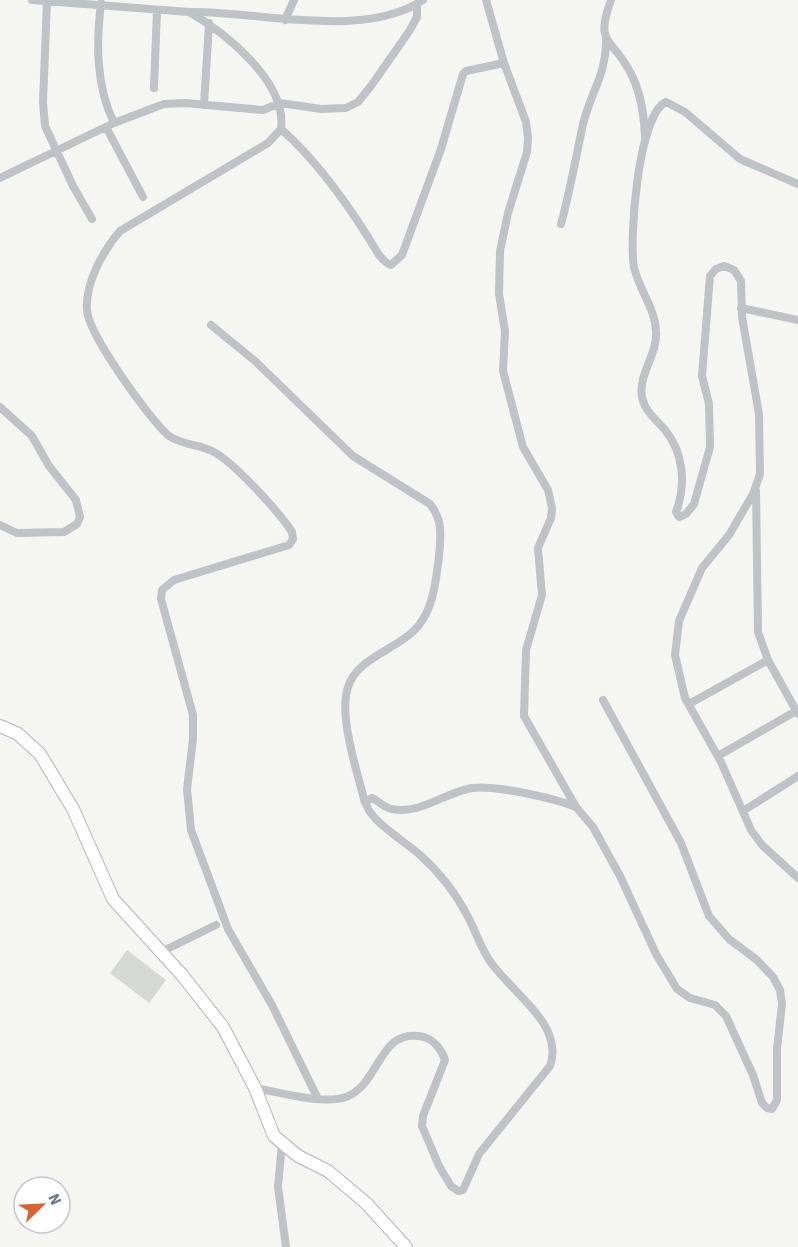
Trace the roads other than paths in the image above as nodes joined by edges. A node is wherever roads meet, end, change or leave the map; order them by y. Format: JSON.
{"nodes":[{"id":1,"x":32,"y":0,"type":"edge"},
{"id":2,"x":210,"y":0,"type":"edge"},
{"id":3,"x":294,"y":0,"type":"edge"},
{"id":4,"x":486,"y":0,"type":"edge"},
{"id":5,"x":611,"y":0,"type":"edge"},
{"id":6,"x":47,"y":1,"type":"edge"},
{"id":7,"x":420,"y":2,"type":"edge"},
{"id":8,"x":101,"y":3,"type":"junction"},
{"id":9,"x":157,"y":10,"type":"junction"},
{"id":10,"x":189,"y":12,"type":"junction"},
{"id":11,"x":210,"y":12,"type":"junction"},
{"id":12,"x":285,"y":20,"type":"junction"},
{"id":13,"x":209,"y":23,"type":"junction"},
{"id":14,"x":606,"y":39,"type":"junction"},
{"id":15,"x":504,"y":63,"type":"junction"},
{"id":16,"x":154,"y":88,"type":"dead end"},
{"id":17,"x":280,"y":103,"type":"junction"},
{"id":18,"x":204,"y":105,"type":"junction"},
{"id":19,"x":110,"y":125,"type":"junction"},
{"id":20,"x":281,"y":129,"type":"junction"},
{"id":21,"x":645,"y":141,"type":"junction"},
{"id":22,"x":55,"y":150,"type":"junction"},
{"id":23,"x":0,"y":178,"type":"edge"},
{"id":24,"x":798,"y":184,"type":"edge"},
{"id":25,"x":143,"y":197,"type":"dead end"},
{"id":26,"x":92,"y":219,"type":"dead end"},
{"id":27,"x":561,"y":224,"type":"dead end"},
{"id":28,"x":741,"y":308,"type":"junction"},
{"id":29,"x":798,"y":321,"type":"edge"},
{"id":30,"x":211,"y":325,"type":"dead end"},
{"id":31,"x":0,"y":407,"type":"edge"},
{"id":32,"x":756,"y":487,"type":"junction"},
{"id":33,"x":0,"y":525,"type":"edge"},
{"id":34,"x":768,"y":660,"type":"junction"},
{"id":35,"x":603,"y":700,"type":"dead end"},
{"id":36,"x":689,"y":704,"type":"junction"},
{"id":37,"x":797,"y":713,"type":"edge"},
{"id":38,"x":0,"y":726,"type":"edge"},
{"id":39,"x":718,"y":756,"type":"junction"},
{"id":40,"x":798,"y":776,"type":"edge"},
{"id":41,"x":366,"y":803,"type":"junction"},
{"id":42,"x":576,"y":807,"type":"junction"},
{"id":43,"x":743,"y":811,"type":"junction"},
{"id":44,"x":798,"y":878,"type":"edge"},
{"id":45,"x":216,"y":925,"type":"dead end"},
{"id":46,"x":161,"y":952,"type":"junction"},
{"id":47,"x":255,"y":1088,"type":"junction"},
{"id":48,"x":317,"y":1097,"type":"junction"},
{"id":49,"x":282,"y":1143,"type":"junction"},
{"id":50,"x":286,"y":1247,"type":"edge"},
{"id":51,"x":406,"y":1247,"type":"edge"}],
"edges":[{"from":1,"to":6,"type":"street"},
{"from":2,"to":11,"type":"street"},
{"from":3,"to":12,"type":"street"},
{"from":4,"to":15,"type":"street"},
{"from":5,"to":14,"type":"street"},
{"from":6,"to":8,"type":"street"},
{"from":6,"to":22,"type":"street"},
{"from":7,"to":12,"type":"street"},
{"from":7,"to":17,"type":"street"},
{"from":8,"to":9,"type":"street"},
{"from":8,"to":19,"type":"street"},
{"from":9,"to":10,"type":"street"},
{"from":9,"to":16,"type":"street"},
{"from":10,"to":11,"type":"street"},
{"from":10,"to":13,"type":"street"},
{"from":11,"to":12,"type":"street"},
{"from":13,"to":17,"type":"street"},
{"from":13,"to":18,"type":"street"},
{"from":14,"to":21,"type":"street"},
{"from":14,"to":27,"type":"street"},
{"from":15,"to":20,"type":"street"},
{"from":15,"to":42,"type":"street"},
{"from":17,"to":18,"type":"street"},
{"from":17,"to":20,"type":"street"},
{"from":18,"to":19,"type":"street"},
{"from":19,"to":22,"type":"street"},
{"from":19,"to":25,"type":"street"},
{"from":20,"to":48,"type":"street"},
{"from":21,"to":24,"type":"street"},
{"from":21,"to":28,"type":"street"},
{"from":22,"to":23,"type":"street"},
{"from":22,"to":26,"type":"street"},
{"from":28,"to":29,"type":"street"},
{"from":28,"to":32,"type":"street"},
{"from":30,"to":41,"type":"street"},
{"from":31,"to":33,"type":"street"},
{"from":32,"to":34,"type":"street"},
{"from":32,"to":36,"type":"street"},
{"from":34,"to":36,"type":"street"},
{"from":34,"to":37,"type":"street"},
{"from":35,"to":42,"type":"street"},
{"from":36,"to":39,"type":"street"},
{"from":37,"to":39,"type":"street"},
{"from":38,"to":46,"type":"street"},
{"from":39,"to":43,"type":"street"},
{"from":40,"to":43,"type":"street"},
{"from":41,"to":42,"type":"street"},
{"from":41,"to":48,"type":"street"},
{"from":43,"to":44,"type":"street"},
{"from":45,"to":46,"type":"street"},
{"from":46,"to":47,"type":"street"},
{"from":47,"to":48,"type":"street"},
{"from":47,"to":49,"type":"street"},
{"from":49,"to":50,"type":"street"},
{"from":49,"to":51,"type":"street"}]}
